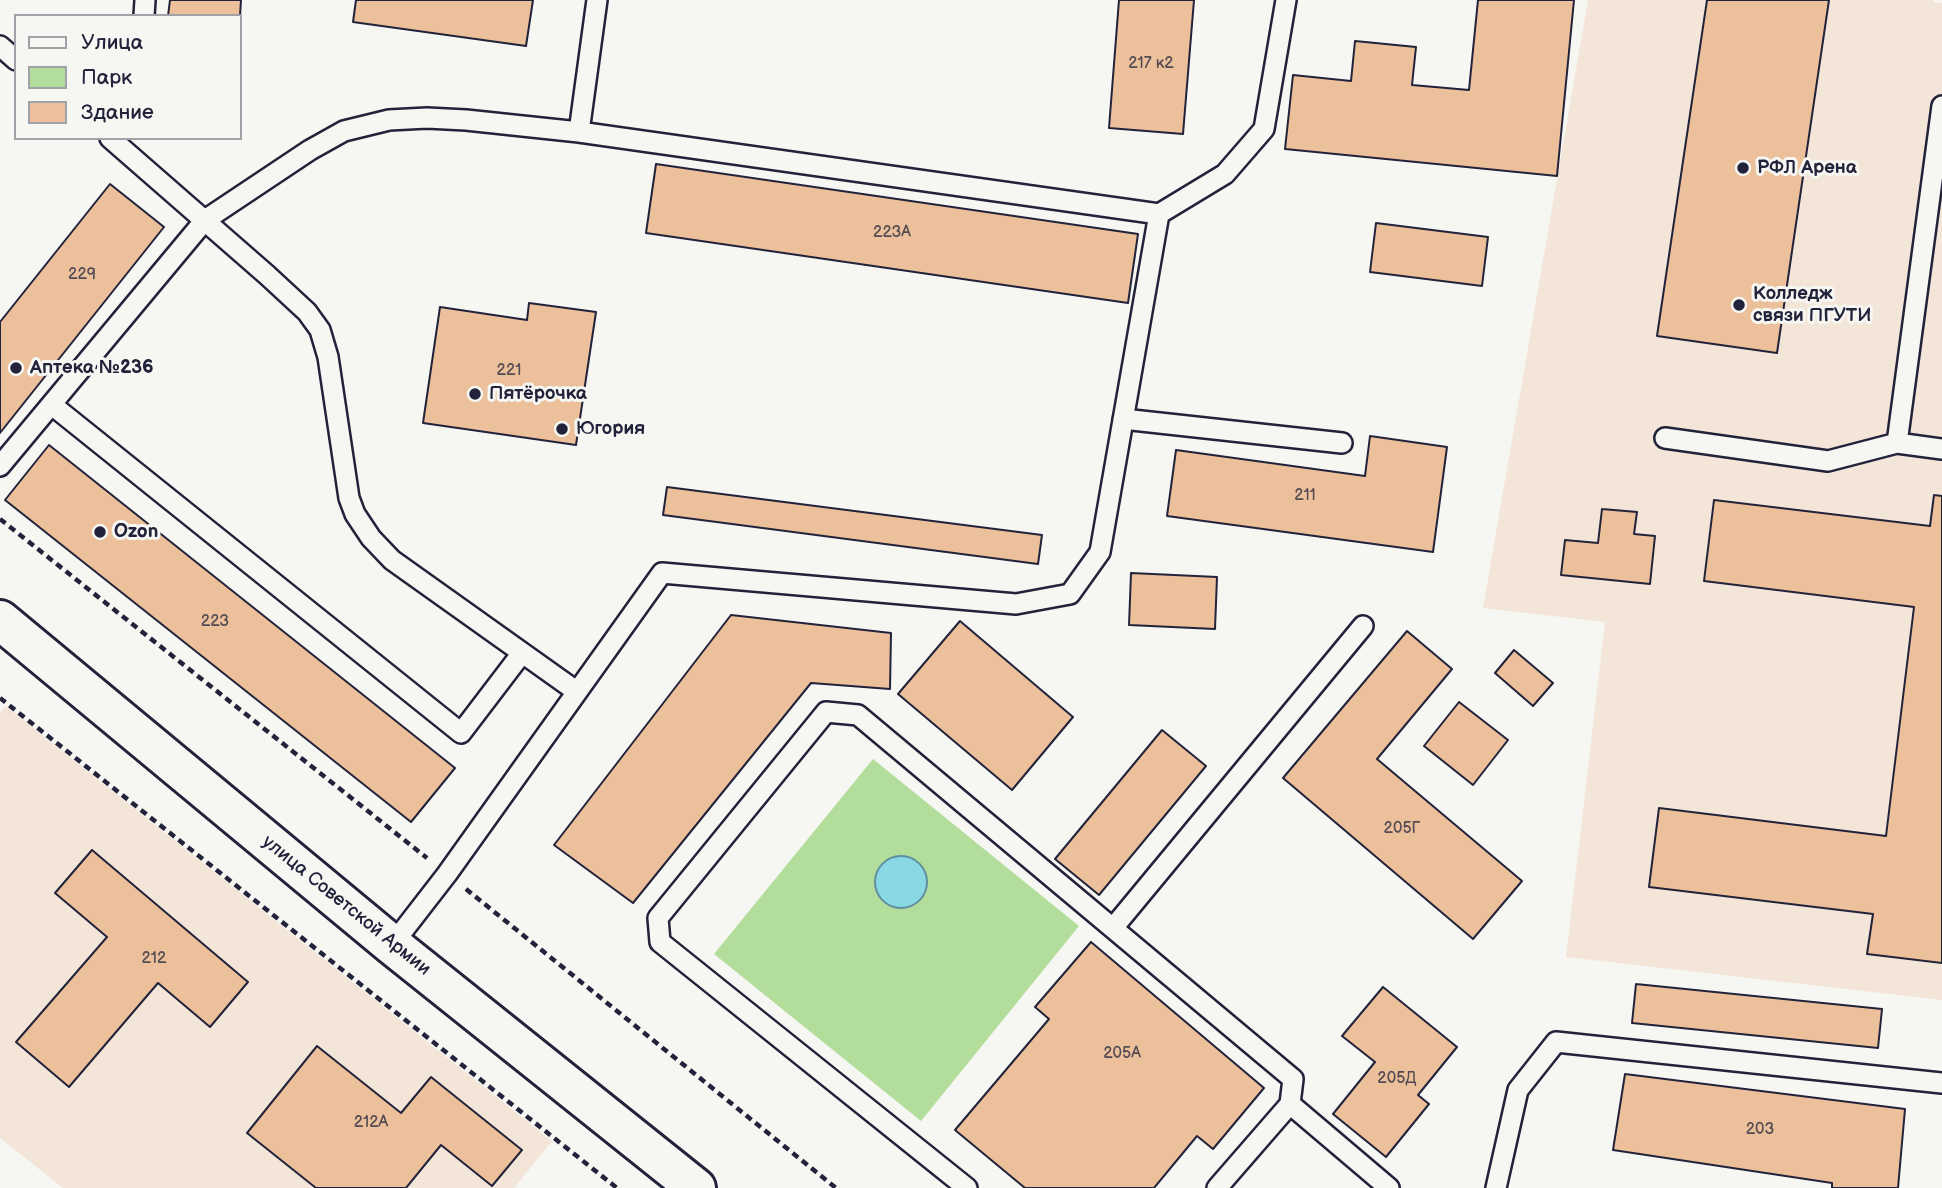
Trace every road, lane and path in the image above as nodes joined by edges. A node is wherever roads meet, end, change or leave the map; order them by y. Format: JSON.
{"nodes":[{"id":1,"x":597,"y":0,"type":"edge"},
{"id":2,"x":1286,"y":0,"type":"edge"},
{"id":3,"x":0,"y":46,"type":"edge"},
{"id":4,"x":14,"y":58,"type":"edge"},
{"id":5,"x":1942,"y":106,"type":"edge"},
{"id":6,"x":579,"y":132,"type":"junction"},
{"id":7,"x":130,"y":146,"type":"edge"},
{"id":8,"x":1159,"y":214,"type":"junction"},
{"id":9,"x":205,"y":220,"type":"junction"},
{"id":10,"x":52,"y":405,"type":"junction"},
{"id":11,"x":1123,"y":419,"type":"junction"},
{"id":12,"x":1665,"y":438,"type":"dead end"},
{"id":13,"x":1342,"y":443,"type":"dead end"},
{"id":14,"x":1897,"y":443,"type":"junction"},
{"id":15,"x":1942,"y":449,"type":"edge"},
{"id":16,"x":0,"y":466,"type":"edge"},
{"id":17,"x":0,"y":519,"type":"edge"},
{"id":18,"x":0,"y":620,"type":"edge"},
{"id":19,"x":1363,"y":626,"type":"dead end"},
{"id":20,"x":523,"y":653,"type":"junction"},
{"id":21,"x":576,"y":691,"type":"junction"},
{"id":22,"x":0,"y":698,"type":"edge"},
{"id":23,"x":447,"y":874,"type":"junction"},
{"id":24,"x":1113,"y":928,"type":"junction"},
{"id":25,"x":392,"y":945,"type":"junction"},
{"id":26,"x":1942,"y":1083,"type":"edge"},
{"id":27,"x":1290,"y":1104,"type":"junction"},
{"id":28,"x":617,"y":1188,"type":"edge"},
{"id":29,"x":695,"y":1188,"type":"edge"},
{"id":30,"x":836,"y":1188,"type":"edge"},
{"id":31,"x":967,"y":1188,"type":"edge"},
{"id":32,"x":1217,"y":1188,"type":"edge"},
{"id":33,"x":1389,"y":1188,"type":"edge"},
{"id":34,"x":1496,"y":1188,"type":"edge"}],
"edges":[{"from":1,"to":6,"type":"lane"},
{"from":2,"to":8,"type":"lane"},
{"from":3,"to":4,"type":"lane"},
{"from":5,"to":14,"type":"lane"},
{"from":6,"to":8,"type":"lane"},
{"from":6,"to":9,"type":"lane"},
{"from":7,"to":9,"type":"lane"},
{"from":8,"to":11,"type":"lane"},
{"from":9,"to":10,"type":"lane"},
{"from":9,"to":20,"type":"lane"},
{"from":10,"to":16,"type":"lane"},
{"from":10,"to":20,"type":"lane"},
{"from":11,"to":13,"type":"lane"},
{"from":11,"to":21,"type":"lane"},
{"from":12,"to":14,"type":"lane"},
{"from":14,"to":15,"type":"lane"},
{"from":17,"to":23,"type":"path"},
{"from":18,"to":25,"type":"main road","name":"улица Советской Армии"},
{"from":19,"to":24,"type":"lane"},
{"from":20,"to":21,"type":"lane"},
{"from":21,"to":23,"type":"lane"},
{"from":22,"to":28,"type":"path"},
{"from":23,"to":25,"type":"lane"},
{"from":23,"to":30,"type":"path"},
{"from":24,"to":27,"type":"lane"},
{"from":24,"to":31,"type":"lane"},
{"from":25,"to":29,"type":"main road","name":"улица Советской Армии"},
{"from":26,"to":34,"type":"lane"},
{"from":27,"to":32,"type":"lane"},
{"from":27,"to":33,"type":"lane"}]}
